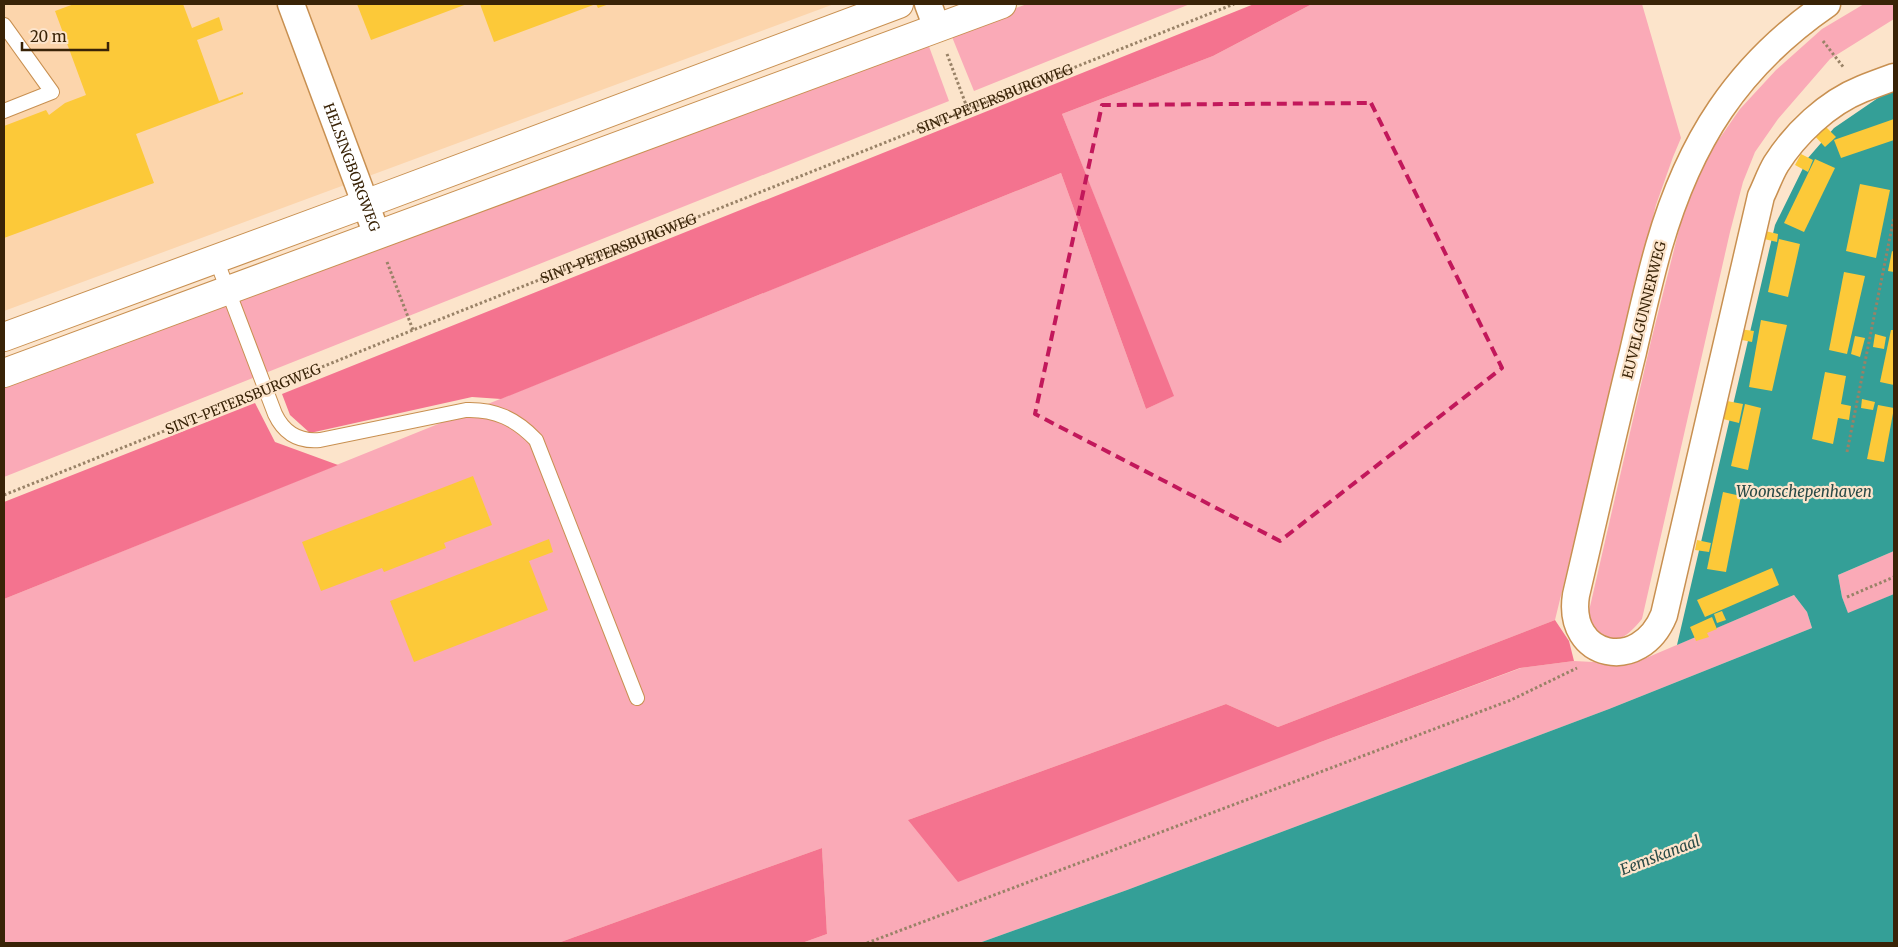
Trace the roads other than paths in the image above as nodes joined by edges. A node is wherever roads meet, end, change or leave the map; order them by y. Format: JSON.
{"nodes":[{"id":1,"x":291,"y":4,"type":"edge"},
{"id":2,"x":900,"y":4,"type":"edge"},
{"id":3,"x":1002,"y":4,"type":"edge"},
{"id":4,"x":1827,"y":4,"type":"edge"},
{"id":5,"x":932,"y":16,"type":"edge"},
{"id":6,"x":4,"y":24,"type":"edge"},
{"id":7,"x":1894,"y":77,"type":"edge"},
{"id":8,"x":4,"y":111,"type":"edge"},
{"id":9,"x":366,"y":204,"type":"junction"},
{"id":10,"x":377,"y":235,"type":"junction"},
{"id":11,"x":216,"y":259,"type":"junction"},
{"id":12,"x":228,"y":290,"type":"junction"},
{"id":13,"x":4,"y":337,"type":"edge"},
{"id":14,"x":4,"y":374,"type":"edge"},
{"id":15,"x":637,"y":698,"type":"dead end"}],
"edges":[{"from":1,"to":9,"type":"street","name":"HELSINGBORGWEG"},
{"from":2,"to":9,"type":"street"},
{"from":3,"to":5,"type":"street"},
{"from":4,"to":7,"type":"street","name":"EUVELGUNNERWEG"},
{"from":5,"to":10,"type":"street"},
{"from":6,"to":8,"type":"lane"},
{"from":9,"to":10,"type":"street","name":"HELSINGBORGWEG"},
{"from":9,"to":11,"type":"street"},
{"from":10,"to":12,"type":"street"},
{"from":11,"to":12,"type":"lane"},
{"from":11,"to":13,"type":"street"},
{"from":12,"to":14,"type":"street"},
{"from":12,"to":15,"type":"lane"}]}
